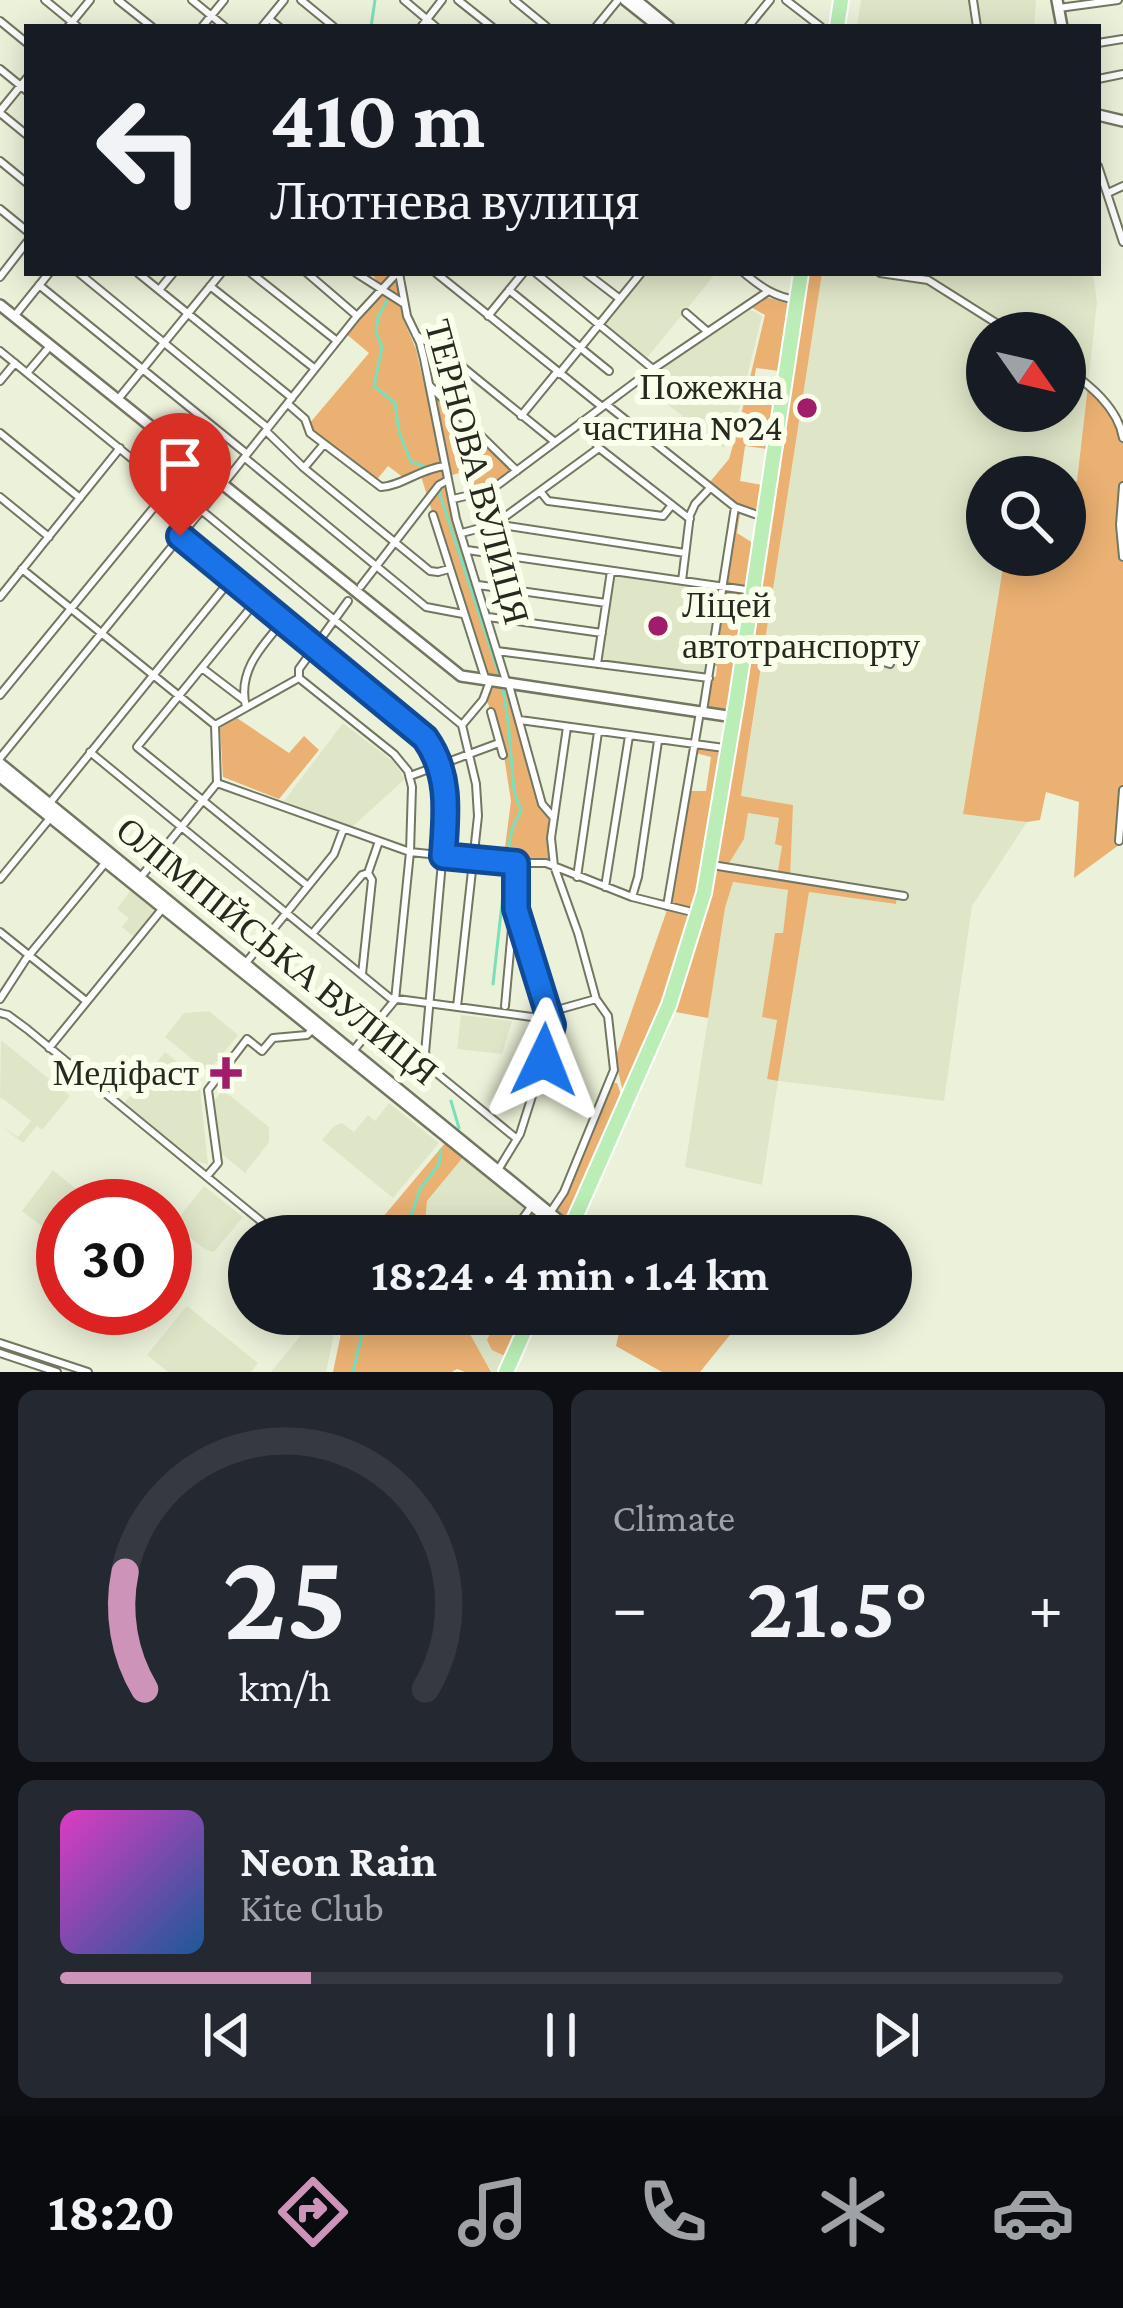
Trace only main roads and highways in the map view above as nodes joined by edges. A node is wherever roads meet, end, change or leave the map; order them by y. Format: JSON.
{"nodes":[{"id":1,"x":800,"y":276,"type":"edge"},
{"id":2,"x":0,"y":761,"type":"edge"},
{"id":3,"x":0,"y":776,"type":"edge"},
{"id":4,"x":50,"y":810,"type":"junction"},
{"id":5,"x":137,"y":882,"type":"junction"},
{"id":6,"x":350,"y":1054,"type":"junction"},
{"id":7,"x":496,"y":1173,"type":"junction"},
{"id":8,"x":546,"y":1215,"type":"edge"},
{"id":9,"x":548,"y":1215,"type":"edge"},
{"id":10,"x":576,"y":1215,"type":"edge"},
{"id":11,"x":523,"y":1335,"type":"edge"},
{"id":12,"x":508,"y":1371,"type":"edge"}],
"edges":[{"from":1,"to":10,"type":"highway"},
{"from":2,"to":4,"type":"main road","name":"ОЛІМПІЙСЬКА ВУЛИЦЯ"},
{"from":3,"to":4,"type":"main road","name":"ОЛІМПІЙСЬКА ВУЛИЦЯ"},
{"from":4,"to":5,"type":"main road","name":"ОЛІМПІЙСЬКА ВУЛИЦЯ"},
{"from":4,"to":5,"type":"main road","name":"ОЛІМПІЙСЬКА ВУЛИЦЯ"},
{"from":5,"to":6,"type":"main road","name":"ОЛІМПІЙСЬКА ВУЛИЦЯ"},
{"from":5,"to":6,"type":"main road","name":"ОЛІМПІЙСЬКА ВУЛИЦЯ"},
{"from":6,"to":7,"type":"main road","name":"ОЛІМПІЙСЬКА ВУЛИЦЯ"},
{"from":7,"to":8,"type":"main road","name":"ОЛІМПІЙСЬКА ВУЛИЦЯ"},
{"from":7,"to":9,"type":"main road","name":"ОЛІМПІЙСЬКА ВУЛИЦЯ"},
{"from":11,"to":12,"type":"highway"}]}
